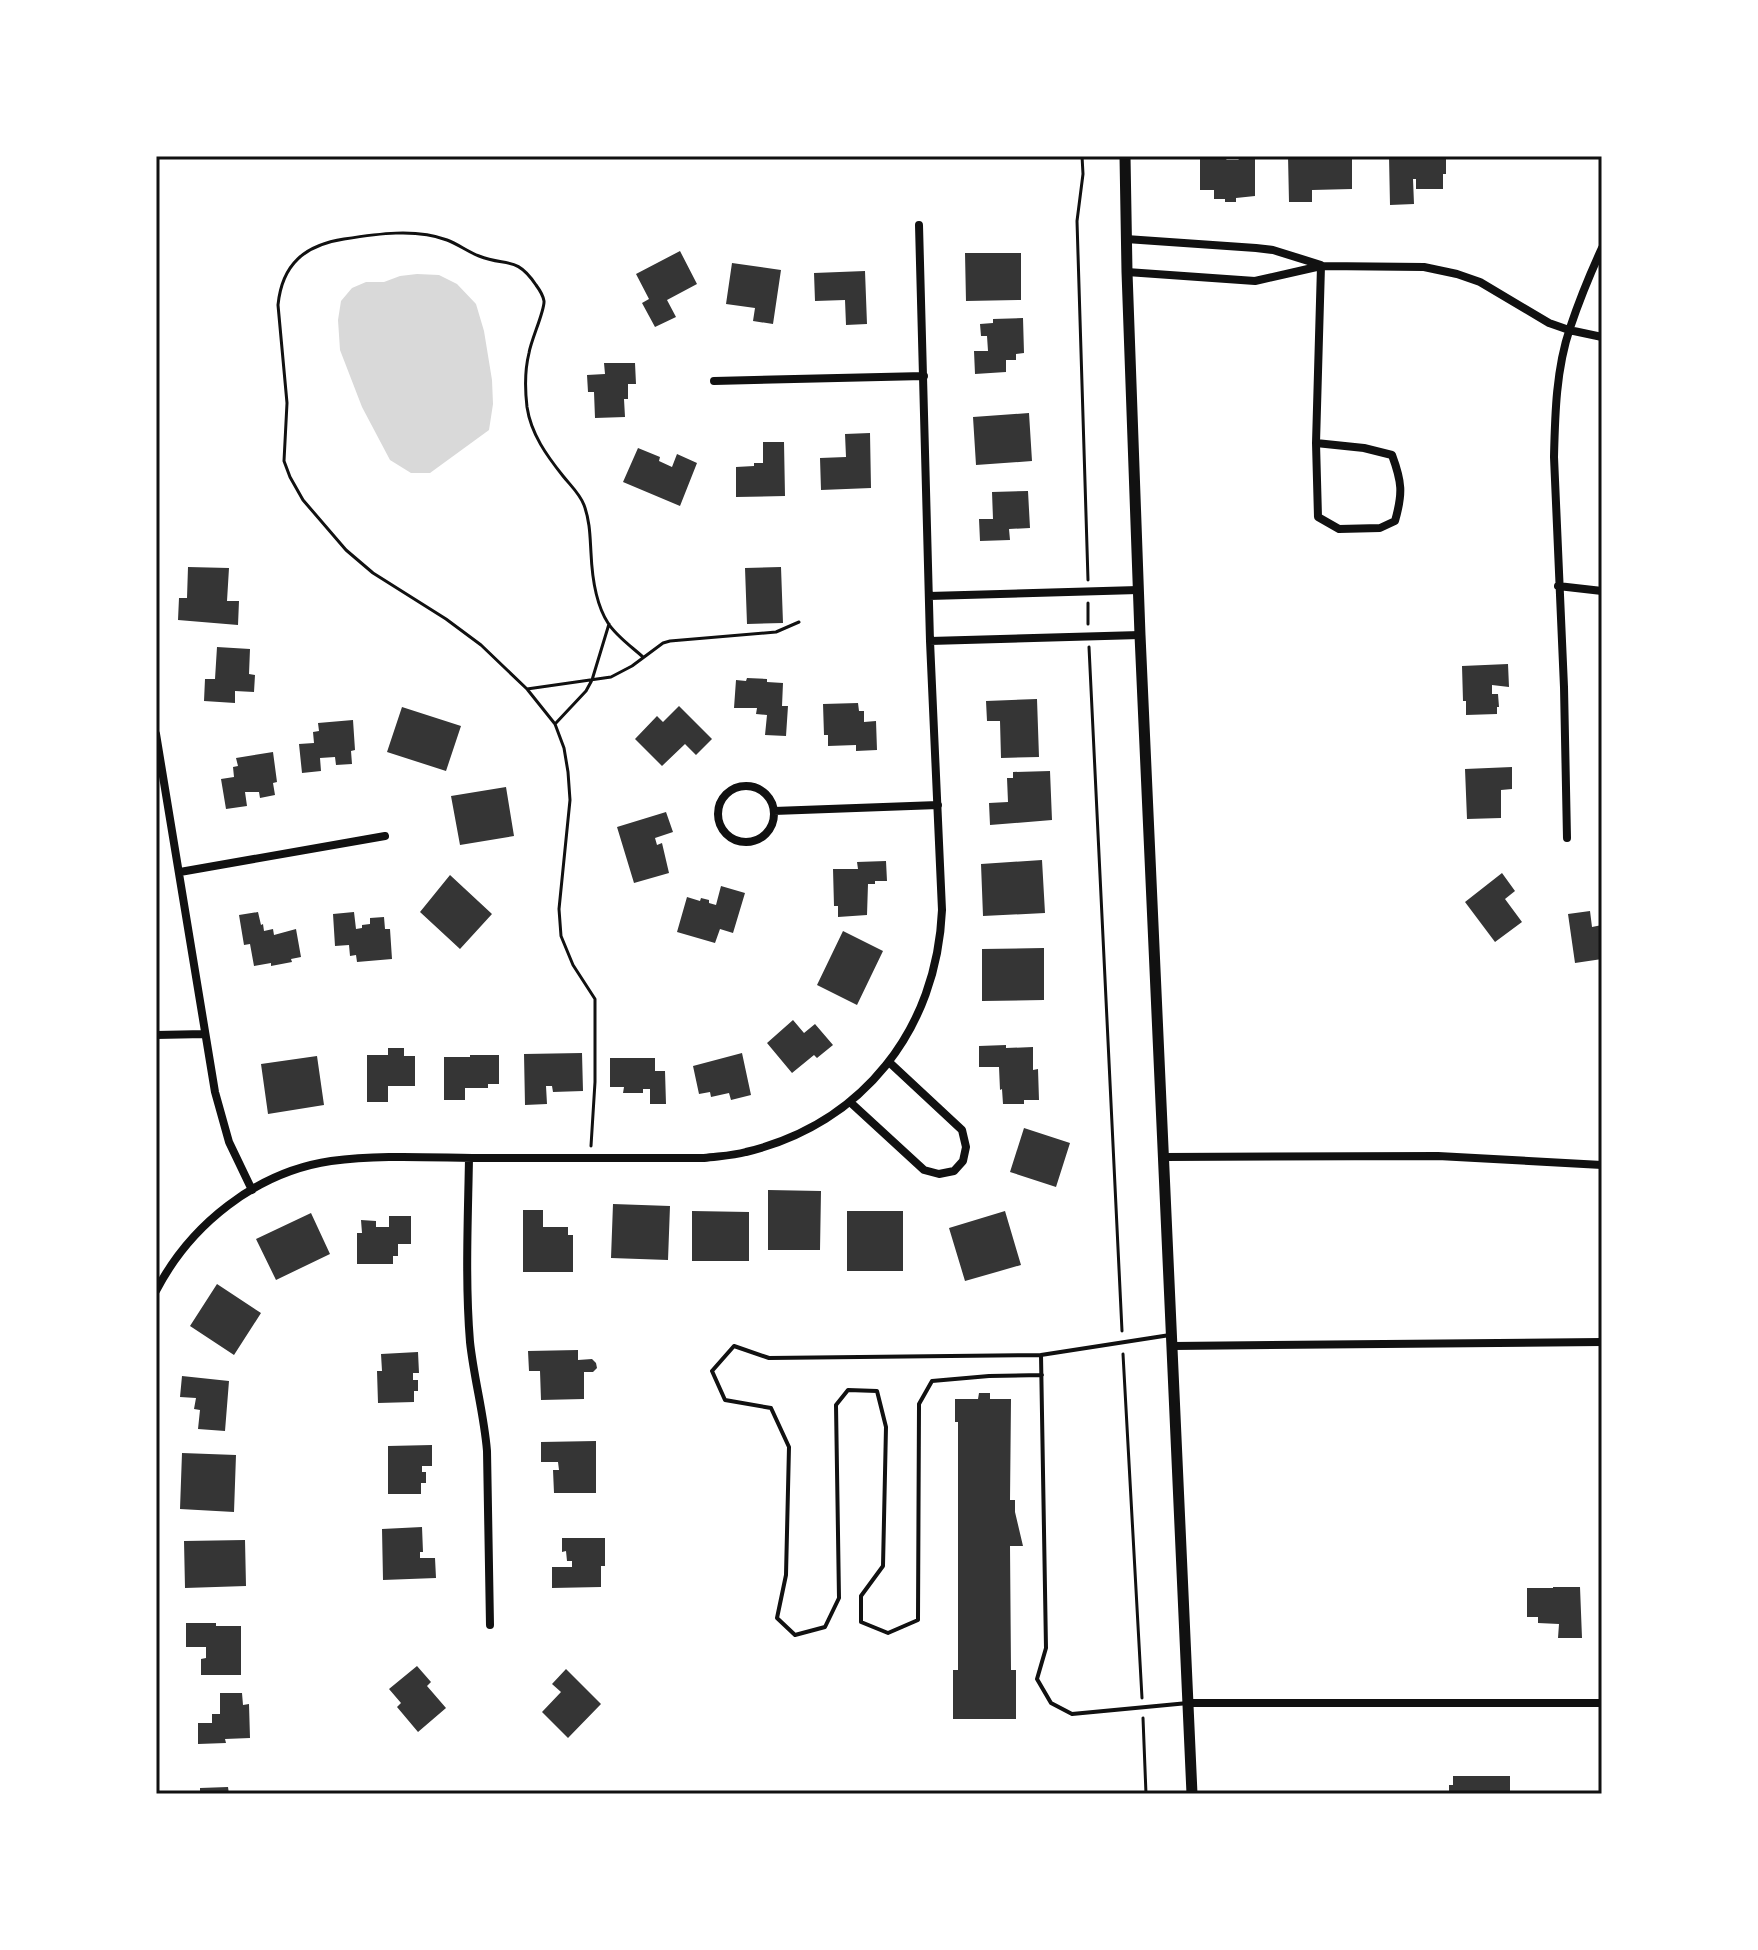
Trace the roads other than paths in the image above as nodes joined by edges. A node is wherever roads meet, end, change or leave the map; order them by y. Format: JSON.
{"nodes":[{"id":1,"x":1125,"y":156,"type":"edge"},
{"id":2,"x":919,"y":225,"type":"dead end"},
{"id":3,"x":1126,"y":239,"type":"junction"},
{"id":4,"x":1602,"y":248,"type":"edge"},
{"id":5,"x":1321,"y":266,"type":"junction"},
{"id":6,"x":1127,"y":272,"type":"junction"},
{"id":7,"x":1569,"y":330,"type":"junction"},
{"id":8,"x":1602,"y":337,"type":"edge"},
{"id":9,"x":924,"y":376,"type":"junction"},
{"id":10,"x":714,"y":381,"type":"dead end"},
{"id":11,"x":1316,"y":443,"type":"junction"},
{"id":12,"x":1558,"y":586,"type":"junction"},
{"id":13,"x":1138,"y":590,"type":"junction"},
{"id":14,"x":1602,"y":591,"type":"edge"},
{"id":15,"x":929,"y":596,"type":"junction"},
{"id":16,"x":1140,"y":635,"type":"junction"},
{"id":17,"x":930,"y":641,"type":"junction"},
{"id":18,"x":156,"y":734,"type":"edge"},
{"id":19,"x":938,"y":805,"type":"junction"},
{"id":20,"x":774,"y":811,"type":"junction"},
{"id":21,"x":385,"y":836,"type":"dead end"},
{"id":22,"x":1567,"y":838,"type":"dead end"},
{"id":23,"x":180,"y":872,"type":"junction"},
{"id":24,"x":205,"y":1034,"type":"junction"},
{"id":25,"x":156,"y":1035,"type":"edge"},
{"id":26,"x":889,"y":1062,"type":"junction"},
{"id":27,"x":850,"y":1102,"type":"junction"},
{"id":28,"x":1164,"y":1157,"type":"junction"},
{"id":29,"x":469,"y":1158,"type":"junction"},
{"id":30,"x":1602,"y":1165,"type":"edge"},
{"id":31,"x":252,"y":1190,"type":"junction"},
{"id":32,"x":156,"y":1291,"type":"edge"},
{"id":33,"x":1172,"y":1340,"type":"junction"},
{"id":34,"x":1602,"y":1342,"type":"edge"},
{"id":35,"x":1041,"y":1355,"type":"junction"},
{"id":36,"x":1042,"y":1375,"type":"junction"},
{"id":37,"x":490,"y":1625,"type":"dead end"},
{"id":38,"x":1188,"y":1703,"type":"junction"},
{"id":39,"x":1602,"y":1703,"type":"edge"},
{"id":40,"x":1192,"y":1794,"type":"edge"}],
"edges":[{"from":1,"to":3,"type":"main road"},
{"from":2,"to":9,"type":"street"},
{"from":3,"to":5,"type":"street"},
{"from":3,"to":6,"type":"main road"},
{"from":4,"to":7,"type":"street"},
{"from":5,"to":6,"type":"street"},
{"from":5,"to":7,"type":"street"},
{"from":5,"to":11,"type":"street"},
{"from":6,"to":13,"type":"main road"},
{"from":7,"to":8,"type":"street"},
{"from":7,"to":12,"type":"street"},
{"from":9,"to":10,"type":"street"},
{"from":9,"to":15,"type":"street"},
{"from":11,"to":11,"type":"street"},
{"from":12,"to":14,"type":"street"},
{"from":12,"to":22,"type":"street"},
{"from":13,"to":15,"type":"street"},
{"from":13,"to":16,"type":"main road"},
{"from":15,"to":17,"type":"street"},
{"from":16,"to":17,"type":"street"},
{"from":16,"to":28,"type":"main road"},
{"from":17,"to":19,"type":"street"},
{"from":18,"to":23,"type":"street"},
{"from":19,"to":20,"type":"street"},
{"from":19,"to":26,"type":"street"},
{"from":20,"to":20,"type":"street"},
{"from":21,"to":23,"type":"street"},
{"from":23,"to":24,"type":"street"},
{"from":24,"to":25,"type":"street"},
{"from":24,"to":31,"type":"street"},
{"from":26,"to":27,"type":"street"},
{"from":26,"to":27,"type":"street"},
{"from":27,"to":29,"type":"street"},
{"from":28,"to":30,"type":"street"},
{"from":28,"to":33,"type":"main road"},
{"from":29,"to":31,"type":"street"},
{"from":29,"to":37,"type":"street"},
{"from":31,"to":32,"type":"street"},
{"from":33,"to":34,"type":"street"},
{"from":33,"to":35,"type":"lane"},
{"from":33,"to":38,"type":"main road"},
{"from":35,"to":36,"type":"lane"},
{"from":35,"to":36,"type":"lane"},
{"from":36,"to":38,"type":"lane"},
{"from":38,"to":39,"type":"street"},
{"from":38,"to":40,"type":"main road"}]}
